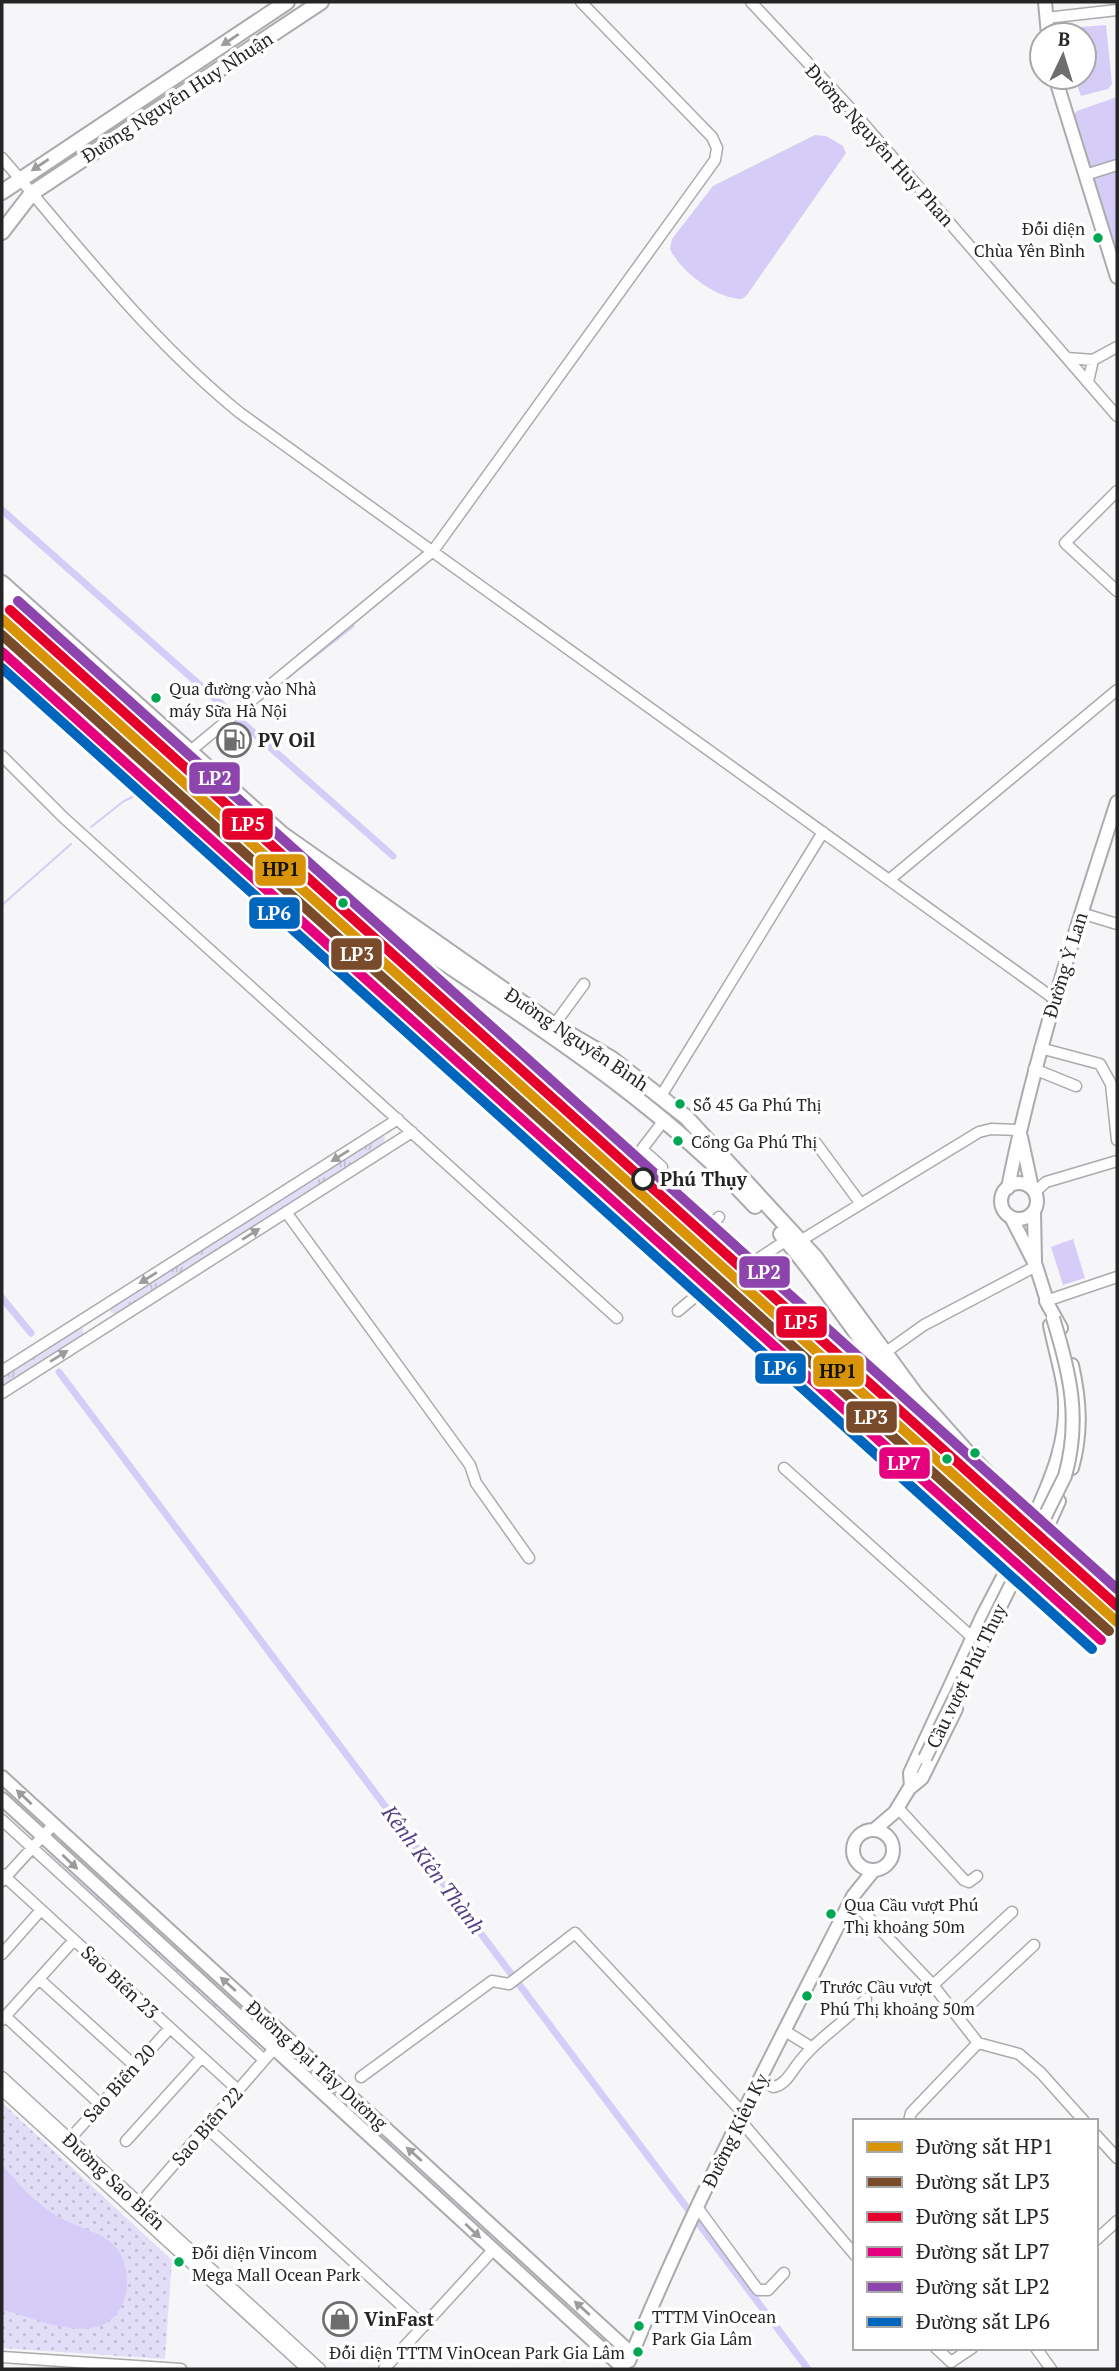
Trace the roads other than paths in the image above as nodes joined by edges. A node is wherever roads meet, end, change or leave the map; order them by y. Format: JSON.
{"nodes":[{"id":1,"x":287,"y":2,"type":"edge"},
{"id":2,"x":321,"y":2,"type":"edge"},
{"id":3,"x":581,"y":2,"type":"edge"},
{"id":4,"x":751,"y":2,"type":"edge"},
{"id":5,"x":1045,"y":2,"type":"edge"},
{"id":6,"x":1115,"y":10,"type":"edge"},
{"id":7,"x":271,"y":12,"type":"junction"},
{"id":8,"x":1051,"y":17,"type":"junction"},
{"id":9,"x":1050,"y":21,"type":"edge"},
{"id":10,"x":282,"y":28,"type":"junction"},
{"id":11,"x":1060,"y":91,"type":"edge"},
{"id":12,"x":2,"y":158,"type":"edge"},
{"id":13,"x":1117,"y":165,"type":"edge"},
{"id":14,"x":1087,"y":175,"type":"junction"},
{"id":15,"x":20,"y":179,"type":"junction"},
{"id":16,"x":2,"y":192,"type":"edge"},
{"id":17,"x":32,"y":193,"type":"junction"},
{"id":18,"x":2,"y":232,"type":"edge"},
{"id":19,"x":1117,"y":277,"type":"edge"},
{"id":20,"x":1117,"y":346,"type":"edge"},
{"id":21,"x":1067,"y":358,"type":"junction"},
{"id":22,"x":1093,"y":360,"type":"junction"},
{"id":23,"x":1088,"y":382,"type":"junction"},
{"id":24,"x":1117,"y":416,"type":"edge"},
{"id":25,"x":1117,"y":491,"type":"edge"},
{"id":26,"x":433,"y":551,"type":"junction"},
{"id":27,"x":2,"y":583,"type":"edge"},
{"id":28,"x":1117,"y":591,"type":"edge"},
{"id":29,"x":2,"y":601,"type":"edge"},
{"id":30,"x":1117,"y":690,"type":"edge"},
{"id":31,"x":189,"y":752,"type":"junction"},
{"id":32,"x":2,"y":756,"type":"edge"},
{"id":33,"x":178,"y":763,"type":"junction"},
{"id":34,"x":1117,"y":802,"type":"edge"},
{"id":35,"x":823,"y":832,"type":"junction"},
{"id":36,"x":889,"y":880,"type":"junction"},
{"id":37,"x":1081,"y":913,"type":"junction"},
{"id":38,"x":1117,"y":924,"type":"edge"},
{"id":39,"x":584,"y":984,"type":"dead end"},
{"id":40,"x":1053,"y":998,"type":"junction"},
{"id":41,"x":554,"y":1025,"type":"junction"},
{"id":42,"x":1040,"y":1048,"type":"junction"},
{"id":43,"x":1034,"y":1069,"type":"junction"},
{"id":44,"x":1076,"y":1086,"type":"dead end"},
{"id":45,"x":661,"y":1097,"type":"junction"},
{"id":46,"x":398,"y":1119,"type":"junction"},
{"id":47,"x":665,"y":1119,"type":"junction"},
{"id":48,"x":1019,"y":1130,"type":"junction"},
{"id":49,"x":412,"y":1132,"type":"junction"},
{"id":50,"x":1117,"y":1140,"type":"edge"},
{"id":51,"x":816,"y":1143,"type":"dead end"},
{"id":52,"x":1117,"y":1161,"type":"edge"},
{"id":53,"x":669,"y":1183,"type":"dead end"},
{"id":54,"x":1008,"y":1188,"type":"junction"},
{"id":55,"x":1033,"y":1190,"type":"junction"},
{"id":56,"x":861,"y":1204,"type":"junction"},
{"id":57,"x":286,"y":1212,"type":"junction"},
{"id":58,"x":1034,"y":1212,"type":"junction"},
{"id":59,"x":719,"y":1217,"type":"dead end"},
{"id":60,"x":1011,"y":1217,"type":"junction"},
{"id":61,"x":793,"y":1240,"type":"junction"},
{"id":62,"x":1036,"y":1266,"type":"junction"},
{"id":63,"x":1117,"y":1277,"type":"edge"},
{"id":64,"x":1046,"y":1301,"type":"junction"},
{"id":65,"x":678,"y":1311,"type":"dead end"},
{"id":66,"x":92,"y":1313,"type":"junction"},
{"id":67,"x":617,"y":1318,"type":"dead end"},
{"id":68,"x":103,"y":1329,"type":"junction"},
{"id":69,"x":886,"y":1352,"type":"junction"},
{"id":70,"x":2,"y":1371,"type":"edge"},
{"id":71,"x":902,"y":1392,"type":"junction"},
{"id":72,"x":2,"y":1393,"type":"edge"},
{"id":73,"x":784,"y":1468,"type":"dead end"},
{"id":74,"x":1031,"y":1524,"type":"junction"},
{"id":75,"x":1043,"y":1536,"type":"junction"},
{"id":76,"x":529,"y":1558,"type":"dead end"},
{"id":77,"x":1117,"y":1593,"type":"edge"},
{"id":78,"x":1117,"y":1607,"type":"edge"},
{"id":79,"x":973,"y":1638,"type":"junction"},
{"id":80,"x":2,"y":1777,"type":"edge"},
{"id":81,"x":911,"y":1787,"type":"junction"},
{"id":82,"x":2,"y":1799,"type":"edge"},
{"id":83,"x":897,"y":1810,"type":"junction"},
{"id":84,"x":2,"y":1821,"type":"edge"},
{"id":85,"x":54,"y":1824,"type":"junction"},
{"id":86,"x":874,"y":1830,"type":"junction"},
{"id":87,"x":43,"y":1837,"type":"junction"},
{"id":88,"x":891,"y":1840,"type":"junction"},
{"id":89,"x":33,"y":1849,"type":"junction"},
{"id":90,"x":857,"y":1862,"type":"junction"},
{"id":91,"x":874,"y":1870,"type":"junction"},
{"id":92,"x":977,"y":1876,"type":"dead end"},
{"id":93,"x":3,"y":1878,"type":"edge"},
{"id":94,"x":853,"y":1898,"type":"junction"},
{"id":95,"x":41,"y":1910,"type":"junction"},
{"id":96,"x":1012,"y":1912,"type":"dead end"},
{"id":97,"x":74,"y":1940,"type":"junction"},
{"id":98,"x":1034,"y":1945,"type":"dead end"},
{"id":99,"x":2,"y":1954,"type":"edge"},
{"id":100,"x":39,"y":1979,"type":"junction"},
{"id":101,"x":933,"y":1985,"type":"junction"},
{"id":102,"x":866,"y":1999,"type":"dead end"},
{"id":103,"x":959,"y":2015,"type":"junction"},
{"id":104,"x":3,"y":2018,"type":"edge"},
{"id":105,"x":170,"y":2028,"type":"junction"},
{"id":106,"x":785,"y":2031,"type":"junction"},
{"id":107,"x":285,"y":2036,"type":"junction"},
{"id":108,"x":978,"y":2043,"type":"junction"},
{"id":109,"x":811,"y":2047,"type":"junction"},
{"id":110,"x":274,"y":2049,"type":"junction"},
{"id":111,"x":202,"y":2057,"type":"junction"},
{"id":112,"x":264,"y":2060,"type":"junction"},
{"id":113,"x":135,"y":2066,"type":"junction"},
{"id":114,"x":2,"y":2077,"type":"edge"},
{"id":115,"x":361,"y":2077,"type":"dead end"},
{"id":116,"x":760,"y":2078,"type":"junction"},
{"id":117,"x":2,"y":2090,"type":"edge"},
{"id":118,"x":238,"y":2090,"type":"junction"},
{"id":119,"x":100,"y":2104,"type":"junction"},
{"id":120,"x":741,"y":2117,"type":"junction"},
{"id":121,"x":910,"y":2119,"type":"edge"},
{"id":122,"x":1082,"y":2119,"type":"edge"},
{"id":123,"x":206,"y":2127,"type":"junction"},
{"id":124,"x":1098,"y":2136,"type":"edge"},
{"id":125,"x":126,"y":2141,"type":"dead end"},
{"id":126,"x":66,"y":2142,"type":"junction"},
{"id":127,"x":1117,"y":2158,"type":"edge"},
{"id":128,"x":136,"y":2207,"type":"junction"},
{"id":129,"x":696,"y":2209,"type":"junction"},
{"id":130,"x":1117,"y":2221,"type":"edge"},
{"id":131,"x":1098,"y":2238,"type":"edge"},
{"id":132,"x":494,"y":2250,"type":"junction"},
{"id":133,"x":853,"y":2253,"type":"edge"},
{"id":134,"x":784,"y":2273,"type":"dead end"},
{"id":135,"x":424,"y":2326,"type":"junction"},
{"id":136,"x":938,"y":2350,"type":"edge"},
{"id":137,"x":969,"y":2350,"type":"edge"},
{"id":138,"x":1037,"y":2350,"type":"edge"},
{"id":139,"x":632,"y":2354,"type":"junction"},
{"id":140,"x":2,"y":2357,"type":"edge"},
{"id":141,"x":93,"y":2366,"type":"edge"},
{"id":142,"x":304,"y":2366,"type":"edge"},
{"id":143,"x":181,"y":2369,"type":"edge"},
{"id":144,"x":320,"y":2369,"type":"edge"},
{"id":145,"x":384,"y":2369,"type":"edge"},
{"id":146,"x":625,"y":2369,"type":"edge"},
{"id":147,"x":1051,"y":2369,"type":"edge"}],
"edges":[{"from":1,"to":7,"type":"highway","name":"Đường Nguyễn Huy Nhuận"},
{"from":2,"to":10,"type":"highway","name":"Đường Nguyễn Huy Nhuận"},
{"from":3,"to":26,"type":"street"},
{"from":4,"to":21,"type":"street","name":"Đường Nguyễn Huy Phan"},
{"from":5,"to":8,"type":"main road"},
{"from":6,"to":8,"type":"street"},
{"from":7,"to":10,"type":"highway"},
{"from":7,"to":15,"type":"highway","name":"Đường Nguyễn Huy Nhuận","one_way":true},
{"from":8,"to":9,"type":"main road"},
{"from":10,"to":17,"type":"highway","name":"Đường Nguyễn Huy Nhuận"},
{"from":11,"to":14,"type":"main road"},
{"from":12,"to":15,"type":"street"},
{"from":13,"to":14,"type":"street"},
{"from":14,"to":19,"type":"main road"},
{"from":15,"to":16,"type":"highway","name":"Đường Nguyễn Huy Nhuận"},
{"from":15,"to":17,"type":"street"},
{"from":17,"to":18,"type":"highway","name":"Đường Nguyễn Huy Nhuận"},
{"from":17,"to":26,"type":"street"},
{"from":20,"to":22,"type":"street"},
{"from":21,"to":22,"type":"street"},
{"from":21,"to":23,"type":"street","name":"Đường Nguyễn Huy Phan"},
{"from":22,"to":23,"type":"street"},
{"from":23,"to":24,"type":"street","name":"Đường Nguyễn Huy Phan"},
{"from":25,"to":28,"type":"street"},
{"from":26,"to":31,"type":"street"},
{"from":26,"to":35,"type":"street"},
{"from":27,"to":31,"type":"highway","name":"Đường Nguyễn Bình"},
{"from":29,"to":33,"type":"highway","name":"Đường Nguyễn Bình"},
{"from":30,"to":36,"type":"street"},
{"from":31,"to":33,"type":"highway"},
{"from":31,"to":41,"type":"highway","name":"Đường Nguyễn Bình"},
{"from":32,"to":46,"type":"street"},
{"from":33,"to":47,"type":"highway","name":"Đường Nguyễn Bình"},
{"from":34,"to":37,"type":"main road","name":"Đường Ỷ Lan"},
{"from":35,"to":36,"type":"street"},
{"from":35,"to":45,"type":"street"},
{"from":36,"to":40,"type":"street"},
{"from":37,"to":38,"type":"street"},
{"from":37,"to":40,"type":"main road","name":"Đường Ỷ Lan"},
{"from":39,"to":41,"type":"street"},
{"from":40,"to":42,"type":"main road","name":"Đường Ỷ Lan"},
{"from":41,"to":45,"type":"highway","name":"Đường Nguyễn Bình"},
{"from":42,"to":43,"type":"main road","name":"Đường Ỷ Lan"},
{"from":42,"to":50,"type":"street"},
{"from":43,"to":44,"type":"street"},
{"from":43,"to":48,"type":"main road","name":"Đường Ỷ Lan"},
{"from":45,"to":61,"type":"highway","name":"Đường Nguyễn Bình"},
{"from":46,"to":49,"type":"street"},
{"from":46,"to":66,"type":"street","one_way":true},
{"from":47,"to":53,"type":"street"},
{"from":47,"to":61,"type":"highway","name":"Đường Nguyễn Bình"},
{"from":48,"to":54,"type":"main road","name":"Đường Ỷ Lan"},
{"from":48,"to":55,"type":"main road","name":"Đường Ỷ Lan"},
{"from":48,"to":56,"type":"street"},
{"from":49,"to":57,"type":"street"},
{"from":49,"to":67,"type":"street"},
{"from":51,"to":56,"type":"street"},
{"from":52,"to":55,"type":"street"},
{"from":54,"to":55,"type":"main road"},
{"from":54,"to":60,"type":"main road"},
{"from":55,"to":58,"type":"main road"},
{"from":56,"to":61,"type":"street"},
{"from":68,"to":57,"type":"street","one_way":true},
{"from":57,"to":76,"type":"street"},
{"from":58,"to":60,"type":"main road"},
{"from":58,"to":62,"type":"main road"},
{"from":59,"to":61,"type":"street"},
{"from":60,"to":62,"type":"main road"},
{"from":61,"to":69,"type":"highway","name":"Đường Nguyễn Bình"},
{"from":61,"to":71,"type":"highway","name":"Đường Nguyễn Bình"},
{"from":62,"to":64,"type":"main road"},
{"from":62,"to":69,"type":"street"},
{"from":63,"to":64,"type":"street"},
{"from":64,"to":74,"type":"main road"},
{"from":64,"to":75,"type":"main road"},
{"from":64,"to":81,"type":"main road","name":"Cầu vượt Phú Thụy","bridge":true},
{"from":65,"to":71,"type":"street"},
{"from":66,"to":68,"type":"street"},
{"from":66,"to":70,"type":"street"},
{"from":72,"to":68,"type":"street","one_way":true},
{"from":69,"to":74,"type":"highway","name":"Đường Nguyễn Bình"},
{"from":71,"to":74,"type":"highway","name":"Đường Nguyễn Bình"},
{"from":73,"to":79,"type":"street"},
{"from":74,"to":75,"type":"highway","name":"Đường Nguyễn Bình"},
{"from":74,"to":79,"type":"main road"},
{"from":75,"to":77,"type":"highway","name":"Đường Nguyễn Bình"},
{"from":75,"to":78,"type":"highway","name":"Đường Nguyễn Bình"},
{"from":75,"to":81,"type":"main road"},
{"from":79,"to":81,"type":"main road"},
{"from":85,"to":80,"type":"main road","name":"Đường Đại Tây Dương","one_way":true},
{"from":81,"to":83,"type":"main road"},
{"from":82,"to":87,"type":"main road","name":"Đường Đại Tây Dương"},
{"from":83,"to":86,"type":"main road"},
{"from":83,"to":88,"type":"main road"},
{"from":83,"to":92,"type":"street"},
{"from":84,"to":89,"type":"street"},
{"from":85,"to":87,"type":"street"},
{"from":107,"to":85,"type":"main road","name":"Đường Đại Tây Dương","one_way":true},
{"from":86,"to":88,"type":"main road"},
{"from":86,"to":90,"type":"main road"},
{"from":87,"to":89,"type":"street"},
{"from":87,"to":110,"type":"main road","name":"Đường Đại Tây Dương","one_way":true},
{"from":88,"to":91,"type":"main road"},
{"from":89,"to":93,"type":"street"},
{"from":89,"to":112,"type":"street"},
{"from":90,"to":91,"type":"main road"},
{"from":90,"to":94,"type":"main road","name":"Đường Kiêu Kỵ"},
{"from":91,"to":94,"type":"main road","name":"Đường Kiêu Kỵ"},
{"from":93,"to":95,"type":"street","name":"Sao Biển 23"},
{"from":94,"to":101,"type":"street"},
{"from":94,"to":106,"type":"main road","name":"Đường Kiêu Kỵ"},
{"from":95,"to":97,"type":"street","name":"Sao Biển 23"},
{"from":95,"to":99,"type":"street"},
{"from":96,"to":101,"type":"street"},
{"from":97,"to":100,"type":"street"},
{"from":97,"to":105,"type":"street","name":"Sao Biển 23"},
{"from":98,"to":103,"type":"street"},
{"from":100,"to":104,"type":"street"},
{"from":100,"to":113,"type":"street"},
{"from":101,"to":103,"type":"street"},
{"from":102,"to":109,"type":"street"},
{"from":103,"to":108,"type":"street"},
{"from":104,"to":119,"type":"street"},
{"from":105,"to":111,"type":"street","name":"Sao Biển 23"},
{"from":105,"to":113,"type":"street","name":"Sao Biển 20"},
{"from":106,"to":109,"type":"street"},
{"from":106,"to":116,"type":"main road","name":"Đường Kiêu Kỵ"},
{"from":107,"to":110,"type":"street","name":"Sao Biển 22"},
{"from":139,"to":107,"type":"main road","name":"Đường Đại Tây Dương","one_way":true},
{"from":108,"to":121,"type":"street"},
{"from":108,"to":122,"type":"street"},
{"from":109,"to":116,"type":"street"},
{"from":110,"to":112,"type":"street","name":"Sao Biển 22"},
{"from":110,"to":132,"type":"main road","name":"Đường Đại Tây Dương","one_way":true},
{"from":111,"to":118,"type":"street","name":"Sao Biển 23"},
{"from":111,"to":125,"type":"street"},
{"from":112,"to":118,"type":"street","name":"Sao Biển 22"},
{"from":113,"to":119,"type":"street","name":"Sao Biển 20"},
{"from":114,"to":126,"type":"street","name":"Đường Sao Biển"},
{"from":115,"to":120,"type":"street"},
{"from":116,"to":120,"type":"main road","name":"Đường Kiêu Kỵ"},
{"from":117,"to":126,"type":"street","name":"Đường Sao Biển"},
{"from":118,"to":123,"type":"street","name":"Sao Biển 22"},
{"from":119,"to":126,"type":"street","name":"Sao Biển 20"},
{"from":120,"to":129,"type":"main road","name":"Đường Kiêu Kỵ"},
{"from":120,"to":133,"type":"street"},
{"from":123,"to":128,"type":"street","name":"Sao Biển 22"},
{"from":123,"to":135,"type":"street"},
{"from":124,"to":127,"type":"street"},
{"from":126,"to":128,"type":"street","name":"Đường Sao Biển"},
{"from":128,"to":142,"type":"street","name":"Đường Sao Biển"},
{"from":129,"to":134,"type":"street"},
{"from":129,"to":139,"type":"main road","name":"Đường Kiêu Kỵ"},
{"from":130,"to":131,"type":"street"},
{"from":132,"to":135,"type":"street"},
{"from":132,"to":146,"type":"main road","name":"Đường Đại Tây Dương"},
{"from":135,"to":145,"type":"street"},
{"from":136,"to":137,"type":"street"},
{"from":138,"to":147,"type":"street"},
{"from":139,"to":146,"type":"main road","name":"Đường Kiêu Kỵ"},
{"from":140,"to":141,"type":"street"},
{"from":141,"to":143,"type":"street"},
{"from":142,"to":144,"type":"street","name":"Đường Sao Biển"}]}
